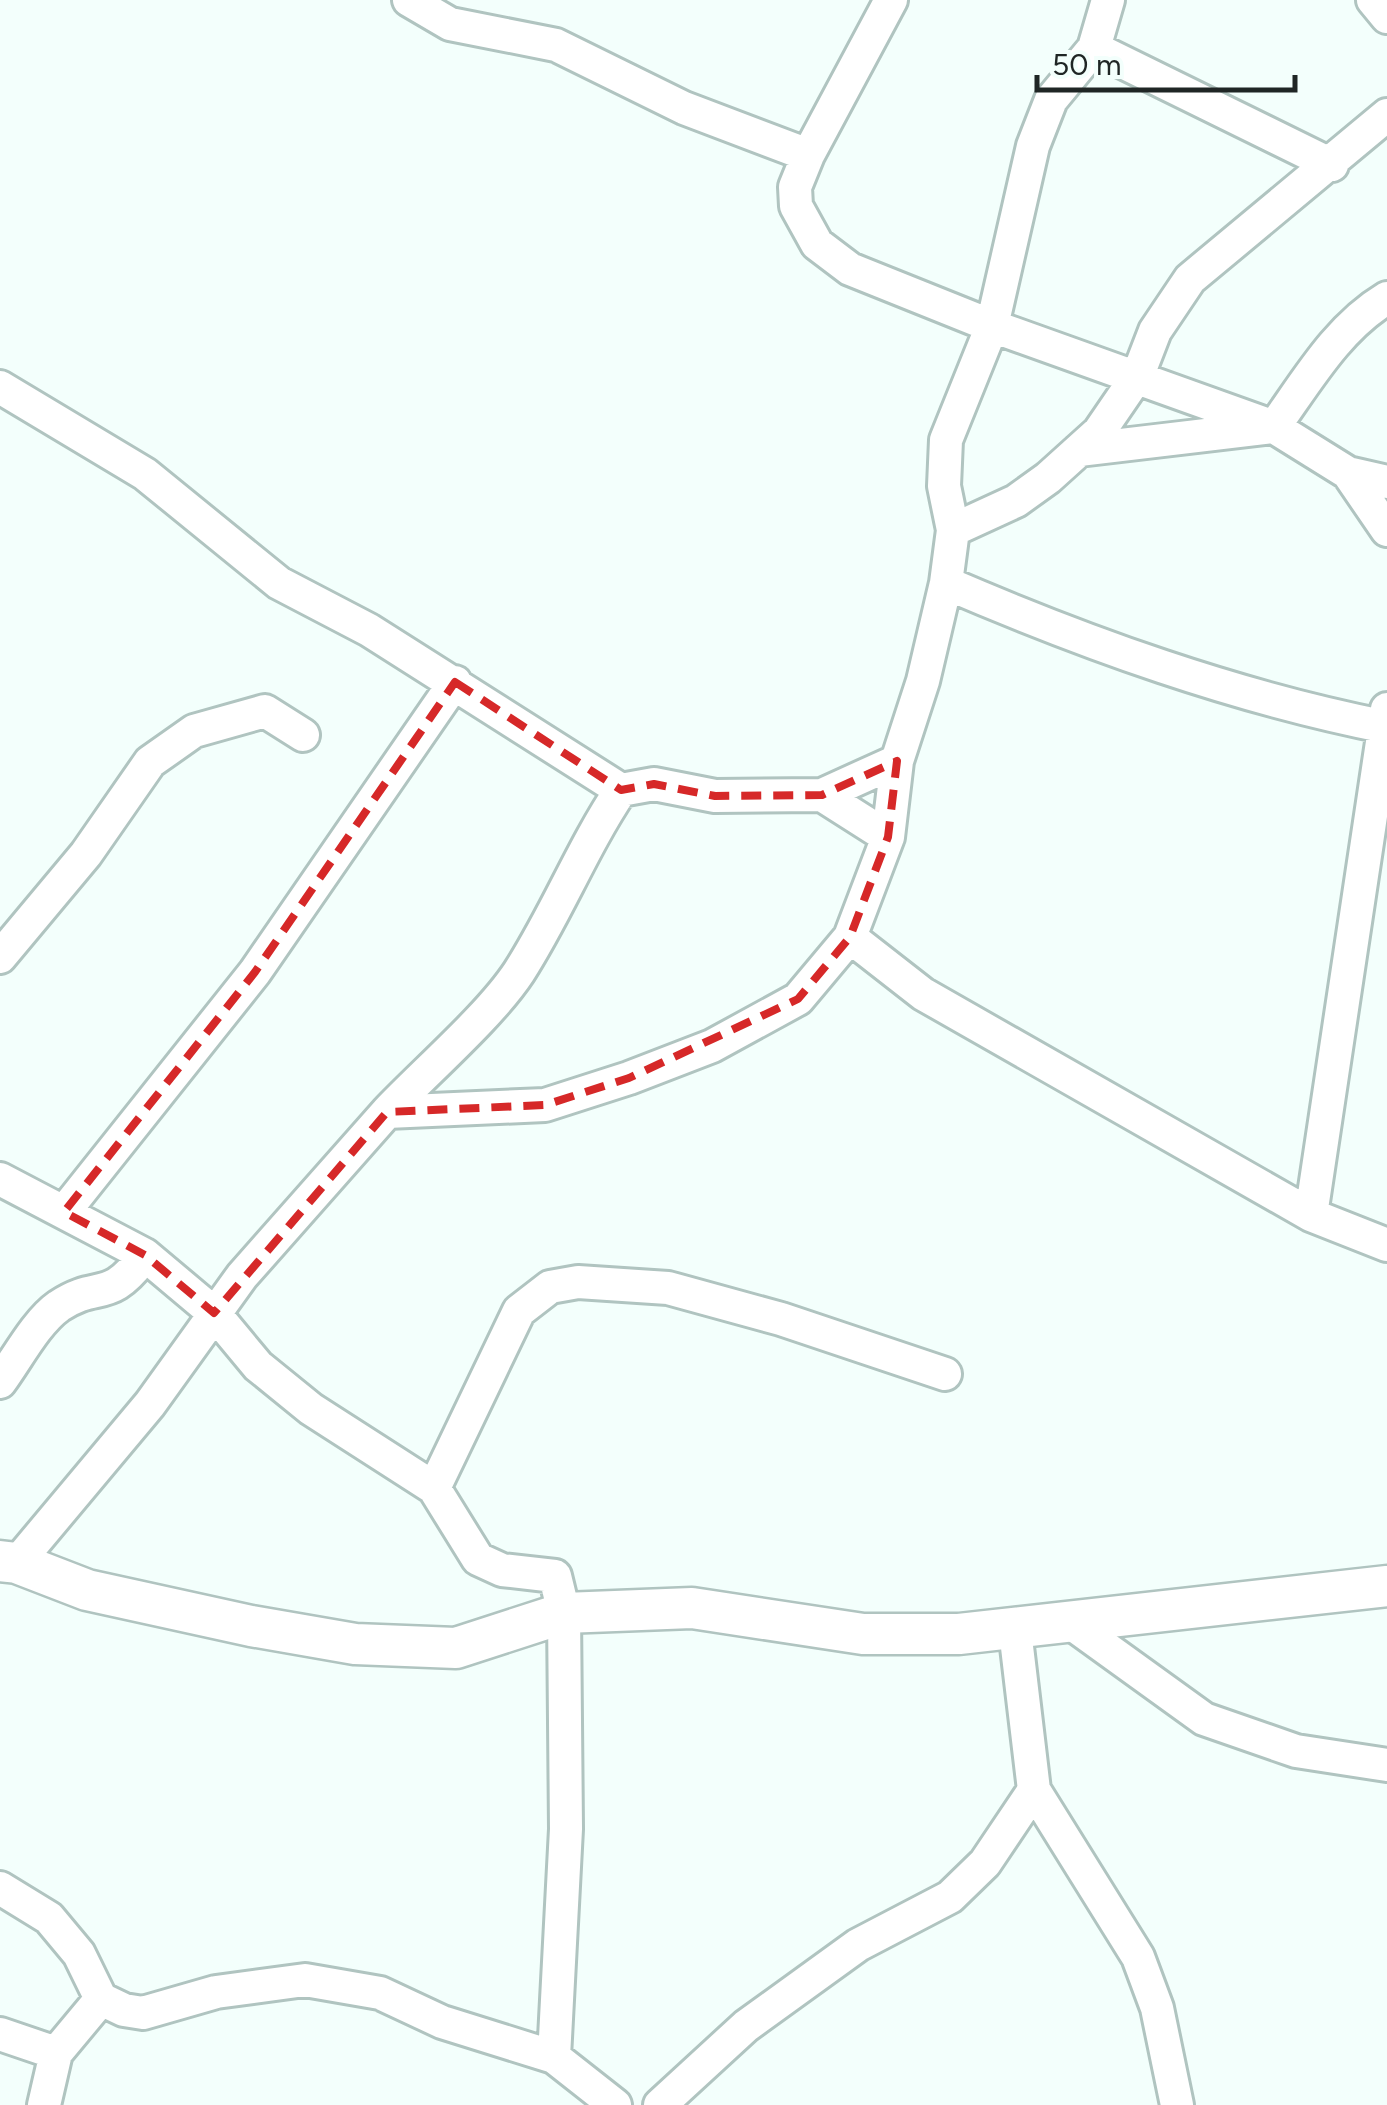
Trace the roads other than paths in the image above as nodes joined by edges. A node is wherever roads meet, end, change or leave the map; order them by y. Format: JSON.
{"nodes":[{"id":1,"x":409,"y":0,"type":"edge"},
{"id":2,"x":891,"y":0,"type":"edge"},
{"id":3,"x":1108,"y":0,"type":"edge"},
{"id":4,"x":1374,"y":0,"type":"edge"},
{"id":5,"x":1387,"y":17,"type":"edge"},
{"id":6,"x":1094,"y":48,"type":"junction"},
{"id":7,"x":1387,"y":115,"type":"edge"},
{"id":8,"x":808,"y":156,"type":"junction"},
{"id":9,"x":1332,"y":164,"type":"junction"},
{"id":10,"x":1387,"y":298,"type":"edge"},
{"id":11,"x":992,"y":326,"type":"junction"},
{"id":12,"x":1138,"y":375,"type":"junction"},
{"id":13,"x":0,"y":388,"type":"edge"},
{"id":14,"x":1274,"y":427,"type":"junction"},
{"id":15,"x":1079,"y":450,"type":"junction"},
{"id":16,"x":1348,"y":473,"type":"junction"},
{"id":17,"x":1387,"y":482,"type":"edge"},
{"id":18,"x":953,"y":530,"type":"junction"},
{"id":19,"x":1387,"y":530,"type":"edge"},
{"id":20,"x":946,"y":583,"type":"junction"},
{"id":21,"x":455,"y":682,"type":"junction"},
{"id":22,"x":1386,"y":721,"type":"edge"},
{"id":23,"x":303,"y":736,"type":"dead end"},
{"id":24,"x":897,"y":762,"type":"junction"},
{"id":25,"x":620,"y":790,"type":"junction"},
{"id":26,"x":822,"y":795,"type":"junction"},
{"id":27,"x":888,"y":837,"type":"junction"},
{"id":28,"x":850,"y":937,"type":"junction"},
{"id":29,"x":0,"y":957,"type":"edge"},
{"id":30,"x":387,"y":1112,"type":"junction"},
{"id":31,"x":0,"y":1179,"type":"edge"},
{"id":32,"x":64,"y":1212,"type":"junction"},
{"id":33,"x":1311,"y":1215,"type":"junction"},
{"id":34,"x":1387,"y":1246,"type":"edge"},
{"id":35,"x":145,"y":1255,"type":"junction"},
{"id":36,"x":214,"y":1313,"type":"junction"},
{"id":37,"x":945,"y":1374,"type":"dead end"},
{"id":38,"x":0,"y":1382,"type":"edge"},
{"id":39,"x":434,"y":1488,"type":"junction"},
{"id":40,"x":9,"y":1562,"type":"edge"},
{"id":41,"x":1387,"y":1586,"type":"edge"},
{"id":42,"x":564,"y":1613,"type":"junction"},
{"id":43,"x":1071,"y":1623,"type":"junction"},
{"id":44,"x":1015,"y":1630,"type":"junction"},
{"id":45,"x":1387,"y":1765,"type":"edge"},
{"id":46,"x":1034,"y":1790,"type":"junction"},
{"id":47,"x":0,"y":1888,"type":"edge"},
{"id":48,"x":102,"y":1999,"type":"junction"},
{"id":49,"x":0,"y":2034,"type":"edge"},
{"id":50,"x":56,"y":2054,"type":"junction"},
{"id":51,"x":554,"y":2057,"type":"junction"},
{"id":52,"x":44,"y":2105,"type":"edge"},
{"id":53,"x":615,"y":2105,"type":"edge"},
{"id":54,"x":660,"y":2105,"type":"edge"},
{"id":55,"x":1176,"y":2105,"type":"edge"}],
"edges":[{"from":1,"to":8,"type":"street"},
{"from":2,"to":8,"type":"street"},
{"from":3,"to":6,"type":"street"},
{"from":4,"to":5,"type":"street"},
{"from":6,"to":9,"type":"street"},
{"from":6,"to":11,"type":"street"},
{"from":7,"to":9,"type":"street"},
{"from":8,"to":11,"type":"street"},
{"from":9,"to":12,"type":"street"},
{"from":10,"to":14,"type":"street"},
{"from":11,"to":12,"type":"street"},
{"from":11,"to":18,"type":"street"},
{"from":12,"to":14,"type":"street"},
{"from":12,"to":15,"type":"street"},
{"from":13,"to":21,"type":"street"},
{"from":14,"to":15,"type":"street"},
{"from":14,"to":16,"type":"street"},
{"from":15,"to":18,"type":"street"},
{"from":16,"to":17,"type":"street"},
{"from":16,"to":19,"type":"street"},
{"from":18,"to":20,"type":"street"},
{"from":20,"to":22,"type":"street"},
{"from":20,"to":24,"type":"street"},
{"from":21,"to":25,"type":"street"},
{"from":21,"to":32,"type":"street"},
{"from":22,"to":33,"type":"street"},
{"from":23,"to":29,"type":"street"},
{"from":24,"to":26,"type":"street"},
{"from":24,"to":27,"type":"street"},
{"from":25,"to":26,"type":"street"},
{"from":25,"to":30,"type":"street"},
{"from":26,"to":27,"type":"street"},
{"from":27,"to":28,"type":"street"},
{"from":28,"to":30,"type":"street"},
{"from":28,"to":33,"type":"street"},
{"from":30,"to":36,"type":"street"},
{"from":31,"to":32,"type":"street"},
{"from":32,"to":35,"type":"street"},
{"from":33,"to":34,"type":"street"},
{"from":35,"to":36,"type":"street"},
{"from":35,"to":38,"type":"street"},
{"from":36,"to":39,"type":"street"},
{"from":36,"to":40,"type":"street"},
{"from":37,"to":39,"type":"street"},
{"from":39,"to":42,"type":"street"},
{"from":40,"to":42,"type":"street"},
{"from":41,"to":43,"type":"street"},
{"from":42,"to":44,"type":"street"},
{"from":42,"to":51,"type":"street"},
{"from":43,"to":44,"type":"street"},
{"from":43,"to":45,"type":"street"},
{"from":44,"to":46,"type":"street"},
{"from":46,"to":54,"type":"street"},
{"from":46,"to":55,"type":"street"},
{"from":47,"to":48,"type":"street"},
{"from":48,"to":50,"type":"street"},
{"from":48,"to":51,"type":"street"},
{"from":49,"to":50,"type":"street"},
{"from":50,"to":52,"type":"street"},
{"from":51,"to":53,"type":"street"}]}
